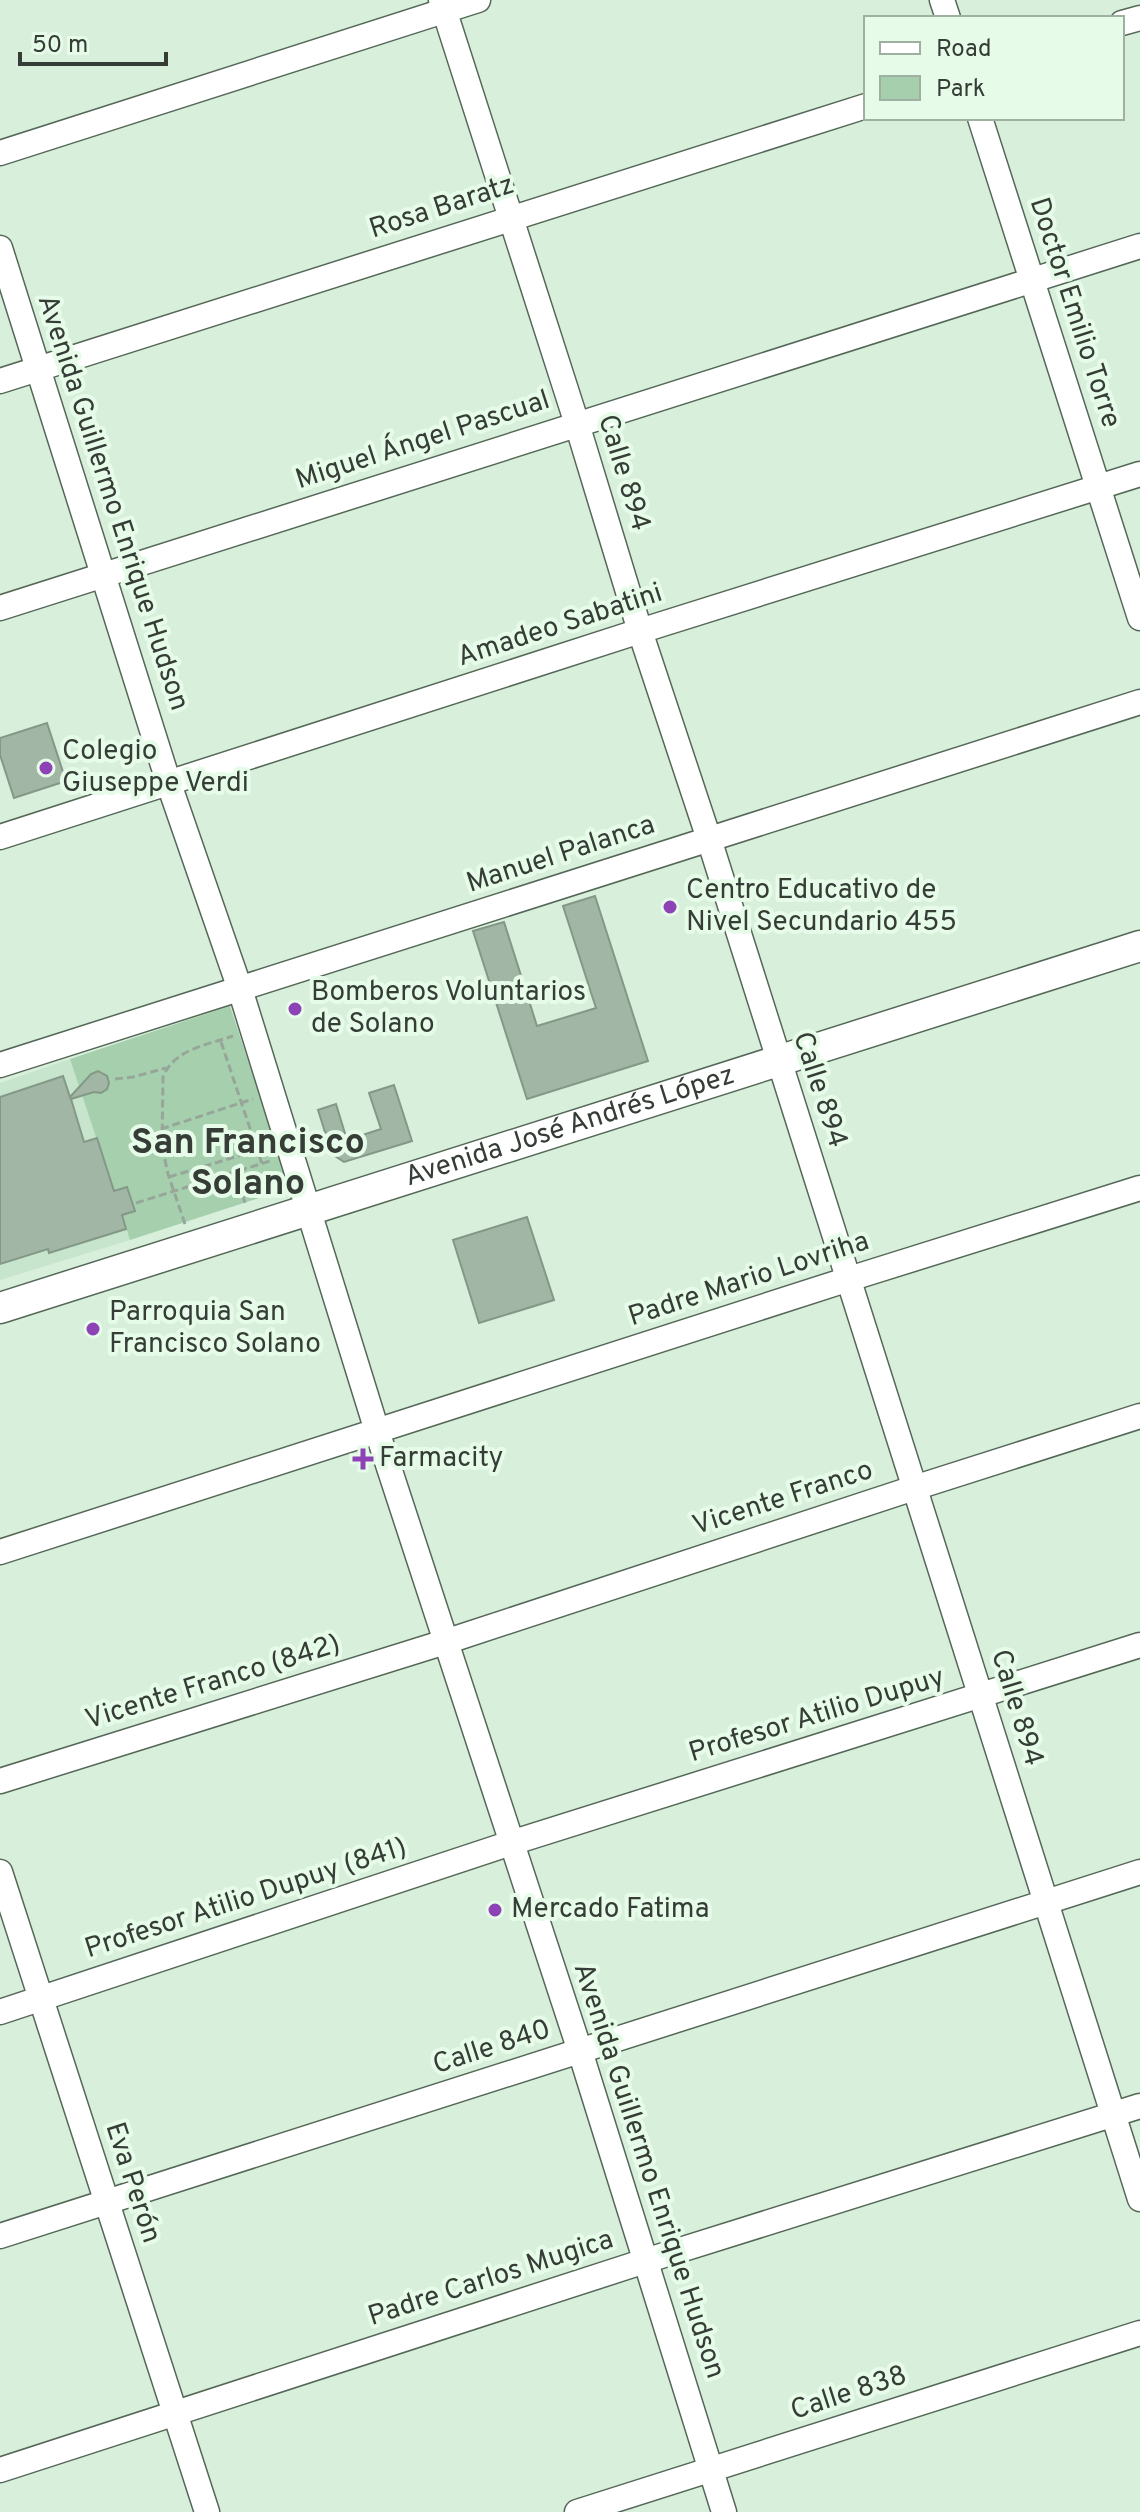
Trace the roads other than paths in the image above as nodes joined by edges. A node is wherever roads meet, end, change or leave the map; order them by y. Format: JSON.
{"nodes":[{"id":1,"x":478,"y":0,"type":"edge"},
{"id":2,"x":443,"y":5,"type":"edge"},
{"id":3,"x":864,"y":107,"type":"edge"},
{"id":4,"x":981,"y":120,"type":"edge"},
{"id":5,"x":0,"y":153,"type":"edge"},
{"id":6,"x":510,"y":218,"type":"junction"},
{"id":7,"x":1140,"y":246,"type":"edge"},
{"id":8,"x":0,"y":248,"type":"edge"},
{"id":9,"x":1033,"y":281,"type":"junction"},
{"id":10,"x":37,"y":369,"type":"junction"},
{"id":11,"x":0,"y":381,"type":"edge"},
{"id":12,"x":577,"y":424,"type":"junction"},
{"id":13,"x":1140,"y":474,"type":"edge"},
{"id":14,"x":1099,"y":487,"type":"junction"},
{"id":15,"x":104,"y":574,"type":"junction"},
{"id":16,"x":0,"y":608,"type":"edge"},
{"id":17,"x":1140,"y":618,"type":"edge"},
{"id":18,"x":640,"y":631,"type":"junction"},
{"id":19,"x":1140,"y":702,"type":"edge"},
{"id":20,"x":169,"y":784,"type":"junction"},
{"id":21,"x":0,"y":837,"type":"edge"},
{"id":22,"x":709,"y":839,"type":"junction"},
{"id":23,"x":1140,"y":946,"type":"edge"},
{"id":24,"x":240,"y":989,"type":"junction"},
{"id":25,"x":778,"y":1060,"type":"junction"},
{"id":26,"x":0,"y":1065,"type":"edge"},
{"id":27,"x":1140,"y":1188,"type":"edge"},
{"id":28,"x":308,"y":1210,"type":"junction"},
{"id":29,"x":849,"y":1279,"type":"junction"},
{"id":30,"x":0,"y":1308,"type":"edge"},
{"id":31,"x":1140,"y":1416,"type":"edge"},
{"id":32,"x":377,"y":1431,"type":"junction"},
{"id":33,"x":914,"y":1488,"type":"junction"},
{"id":34,"x":0,"y":1552,"type":"edge"},
{"id":35,"x":445,"y":1642,"type":"junction"},
{"id":36,"x":1140,"y":1645,"type":"edge"},
{"id":37,"x":981,"y":1696,"type":"junction"},
{"id":38,"x":0,"y":1781,"type":"edge"},
{"id":39,"x":511,"y":1843,"type":"junction"},
{"id":40,"x":0,"y":1872,"type":"edge"},
{"id":41,"x":1140,"y":1872,"type":"edge"},
{"id":42,"x":1045,"y":1902,"type":"junction"},
{"id":43,"x":41,"y":1999,"type":"junction"},
{"id":44,"x":0,"y":2012,"type":"edge"},
{"id":45,"x":580,"y":2051,"type":"junction"},
{"id":46,"x":1140,"y":2106,"type":"edge"},
{"id":47,"x":1115,"y":2114,"type":"junction"},
{"id":48,"x":1140,"y":2199,"type":"edge"},
{"id":49,"x":106,"y":2202,"type":"junction"},
{"id":50,"x":0,"y":2236,"type":"edge"},
{"id":51,"x":645,"y":2261,"type":"junction"},
{"id":52,"x":1140,"y":2333,"type":"edge"},
{"id":53,"x":176,"y":2414,"type":"junction"},
{"id":54,"x":710,"y":2469,"type":"junction"},
{"id":55,"x":0,"y":2470,"type":"edge"},
{"id":56,"x":207,"y":2512,"type":"edge"},
{"id":57,"x":577,"y":2512,"type":"edge"},
{"id":58,"x":724,"y":2512,"type":"edge"}],
"edges":[{"from":1,"to":2,"type":"street"},
{"from":2,"to":5,"type":"street"},
{"from":2,"to":6,"type":"street","name":"Calle 894"},
{"from":3,"to":6,"type":"street","name":"Rosa Baratz"},
{"from":4,"to":9,"type":"street","name":"Doctor Emilio Torre"},
{"from":6,"to":10,"type":"street","name":"Rosa Baratz"},
{"from":6,"to":12,"type":"street","name":"Calle 894"},
{"from":7,"to":9,"type":"street","name":"Miguel Ángel Pascual"},
{"from":8,"to":10,"type":"street","name":"Avenida Guillermo Enrique Hudson"},
{"from":9,"to":12,"type":"street","name":"Miguel Ángel Pascual"},
{"from":9,"to":14,"type":"street","name":"Doctor Emilio Torre"},
{"from":10,"to":11,"type":"street","name":"Rosa Baratz"},
{"from":10,"to":15,"type":"street","name":"Avenida Guillermo Enrique Hudson"},
{"from":12,"to":15,"type":"street","name":"Miguel Ángel Pascual"},
{"from":12,"to":18,"type":"street","name":"Calle 894"},
{"from":13,"to":14,"type":"street","name":"Amadeo Sabatini"},
{"from":14,"to":17,"type":"street","name":"Doctor Emilio Torre"},
{"from":14,"to":18,"type":"street","name":"Amadeo Sabatini"},
{"from":15,"to":16,"type":"street","name":"Miguel Ángel Pascual"},
{"from":15,"to":20,"type":"street","name":"Avenida Guillermo Enrique Hudson"},
{"from":18,"to":20,"type":"street","name":"Amadeo Sabatini"},
{"from":18,"to":22,"type":"street","name":"Calle 894"},
{"from":19,"to":22,"type":"street","name":"Manuel Palanca"},
{"from":20,"to":21,"type":"street","name":"Amadeo Sabatini"},
{"from":20,"to":24,"type":"street","name":"Avenida Guillermo Enrique Hudson"},
{"from":22,"to":24,"type":"street","name":"Manuel Palanca"},
{"from":22,"to":25,"type":"street","name":"Calle 894"},
{"from":23,"to":25,"type":"main road","name":"Avenida José Andrés López"},
{"from":24,"to":26,"type":"street","name":"Manuel Palanca"},
{"from":24,"to":28,"type":"street","name":"Avenida Guillermo Enrique Hudson"},
{"from":25,"to":28,"type":"main road","name":"Avenida José Andrés López"},
{"from":25,"to":29,"type":"street","name":"Calle 894"},
{"from":27,"to":29,"type":"street","name":"Padre Mario Lovriha"},
{"from":28,"to":30,"type":"main road","name":"Avenida José Andrés López"},
{"from":28,"to":32,"type":"street","name":"Avenida Guillermo Enrique Hudson"},
{"from":29,"to":32,"type":"street","name":"Padre Mario Lovriha"},
{"from":29,"to":33,"type":"street","name":"Calle 894"},
{"from":31,"to":33,"type":"street","name":"Vicente Franco"},
{"from":32,"to":34,"type":"street","name":"Padre Mario Lovriha"},
{"from":32,"to":35,"type":"street","name":"Avenida Guillermo Enrique Hudson"},
{"from":33,"to":35,"type":"street","name":"Vicente Franco"},
{"from":33,"to":37,"type":"street","name":"Calle 894"},
{"from":35,"to":38,"type":"street","name":"Vicente Franco (842)"},
{"from":35,"to":39,"type":"street","name":"Avenida Guillermo Enrique Hudson"},
{"from":36,"to":37,"type":"street","name":"Profesor Atilio Dupuy"},
{"from":37,"to":39,"type":"street","name":"Profesor Atilio Dupuy"},
{"from":37,"to":42,"type":"street","name":"Calle 894"},
{"from":39,"to":43,"type":"street","name":"Profesor Atilio Dupuy (841)"},
{"from":39,"to":45,"type":"street","name":"Avenida Guillermo Enrique Hudson"},
{"from":40,"to":43,"type":"street","name":"Eva Perón"},
{"from":41,"to":42,"type":"street","name":"Calle 840"},
{"from":42,"to":45,"type":"street","name":"Calle 840"},
{"from":42,"to":47,"type":"street","name":"Calle 894"},
{"from":43,"to":44,"type":"street","name":"Profesor Atilio Dupuy (841)"},
{"from":43,"to":49,"type":"street","name":"Eva Perón"},
{"from":45,"to":49,"type":"street","name":"Calle 840"},
{"from":45,"to":51,"type":"street","name":"Avenida Guillermo Enrique Hudson"},
{"from":46,"to":47,"type":"street","name":"Padre Carlos Mugica"},
{"from":47,"to":48,"type":"street","name":"Calle 894"},
{"from":47,"to":51,"type":"street","name":"Padre Carlos Mugica"},
{"from":49,"to":50,"type":"street","name":"Calle 840"},
{"from":49,"to":53,"type":"street","name":"Eva Perón"},
{"from":51,"to":53,"type":"street","name":"Padre Carlos Mugica"},
{"from":51,"to":54,"type":"street","name":"Avenida Guillermo Enrique Hudson"},
{"from":52,"to":54,"type":"street","name":"Calle 838"},
{"from":53,"to":55,"type":"street","name":"Padre Carlos Mugica"},
{"from":53,"to":56,"type":"street","name":"Eva Perón"},
{"from":54,"to":57,"type":"street","name":"Calle 838"},
{"from":54,"to":58,"type":"street","name":"Avenida Guillermo Enrique Hudson"}]}
